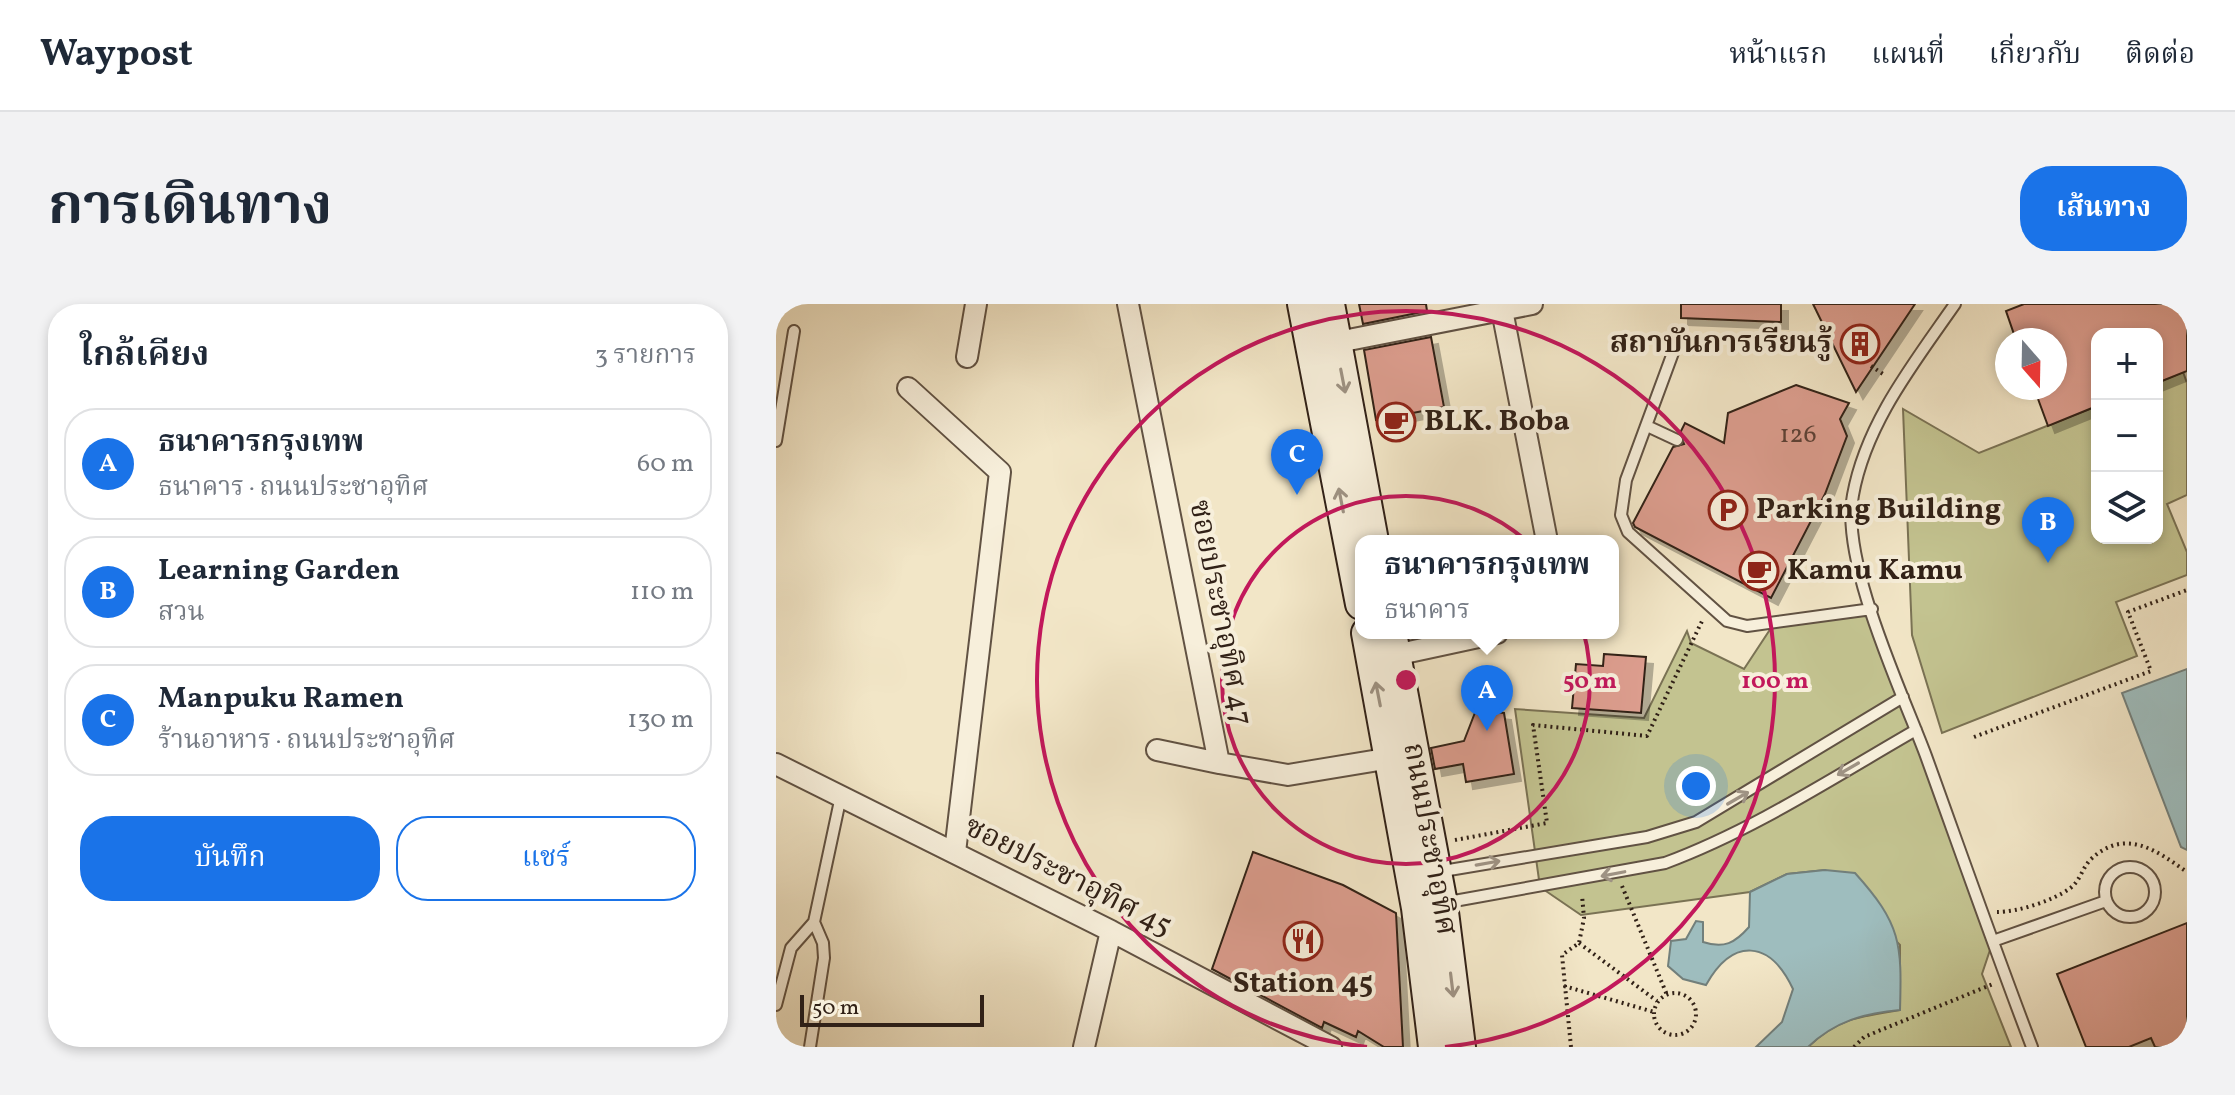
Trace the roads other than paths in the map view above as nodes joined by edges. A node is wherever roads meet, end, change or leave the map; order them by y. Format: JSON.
{"nodes":[{"id":1,"x":976,"y":304,"type":"edge"},
{"id":2,"x":1128,"y":304,"type":"edge"},
{"id":3,"x":1303,"y":304,"type":"edge"},
{"id":4,"x":1329,"y":304,"type":"edge"},
{"id":5,"x":1532,"y":304,"type":"edge"},
{"id":6,"x":1955,"y":304,"type":"edge"},
{"id":7,"x":1502,"y":310,"type":"junction"},
{"id":8,"x":794,"y":331,"type":"dead end"},
{"id":9,"x":1681,"y":331,"type":"dead end"},
{"id":10,"x":1324,"y":345,"type":"junction"},
{"id":11,"x":967,"y":357,"type":"dead end"},
{"id":12,"x":908,"y":388,"type":"dead end"},
{"id":13,"x":1647,"y":426,"type":"junction"},
{"id":14,"x":1677,"y":440,"type":"dead end"},
{"id":15,"x":776,"y":441,"type":"edge"},
{"id":16,"x":1372,"y":535,"type":"edge"},
{"id":17,"x":1546,"y":535,"type":"edge"},
{"id":18,"x":1355,"y":562,"type":"edge"},
{"id":19,"x":1872,"y":609,"type":"junction"},
{"id":20,"x":1368,"y":639,"type":"edge"},
{"id":21,"x":1440,"y":639,"type":"edge"},
{"id":22,"x":1393,"y":644,"type":"edge"},
{"id":23,"x":1903,"y":697,"type":"junction"},
{"id":24,"x":1916,"y":730,"type":"junction"},
{"id":25,"x":1157,"y":750,"type":"dead end"},
{"id":26,"x":1391,"y":758,"type":"junction"},
{"id":27,"x":1219,"y":763,"type":"junction"},
{"id":28,"x":776,"y":764,"type":"edge"},
{"id":29,"x":841,"y":796,"type":"junction"},
{"id":30,"x":955,"y":852,"type":"junction"},
{"id":31,"x":1427,"y":863,"type":"junction"},
{"id":32,"x":2106,"y":901,"type":"junction"},
{"id":33,"x":1430,"y":906,"type":"junction"},
{"id":34,"x":814,"y":922,"type":"junction"},
{"id":35,"x":1111,"y":931,"type":"junction"},
{"id":36,"x":1993,"y":941,"type":"junction"},
{"id":37,"x":776,"y":1005,"type":"edge"},
{"id":38,"x":810,"y":1047,"type":"edge"},
{"id":39,"x":1084,"y":1047,"type":"edge"},
{"id":40,"x":1331,"y":1047,"type":"edge"},
{"id":41,"x":1434,"y":1047,"type":"edge"},
{"id":42,"x":1460,"y":1047,"type":"edge"},
{"id":43,"x":2032,"y":1047,"type":"edge"}],
"edges":[{"from":1,"to":11,"type":"street"},
{"from":2,"to":27,"type":"street","name":"ซอยประชาอุทิศ 47"},
{"from":3,"to":10,"type":"main road"},
{"from":4,"to":10,"type":"main road"},
{"from":5,"to":7,"type":"street"},
{"from":6,"to":19,"type":"lane"},
{"from":7,"to":10,"type":"street"},
{"from":7,"to":17,"type":"street"},
{"from":8,"to":15,"type":"lane"},
{"from":9,"to":13,"type":"lane"},
{"from":10,"to":16,"type":"main road","one_way":true},
{"from":18,"to":10,"type":"main road","one_way":true},
{"from":12,"to":30,"type":"street"},
{"from":13,"to":14,"type":"lane"},
{"from":13,"to":19,"type":"lane"},
{"from":19,"to":23,"type":"lane"},
{"from":26,"to":20,"type":"main road","name":"ถนนประชาอุทิศ","one_way":true},
{"from":21,"to":22,"type":"street"},
{"from":22,"to":31,"type":"main road","name":"ถนนประชาอุทิศ"},
{"from":23,"to":24,"type":"lane"},
{"from":31,"to":23,"type":"lane","one_way":true},
{"from":24,"to":33,"type":"lane","one_way":true},
{"from":24,"to":36,"type":"lane"},
{"from":25,"to":27,"type":"street"},
{"from":26,"to":27,"type":"street","name":"ซอยประชาอุทิศ 47"},
{"from":26,"to":31,"type":"main road","name":"ถนนประชาอุทิศ"},
{"from":28,"to":29,"type":"street","name":"ซอยประชาอุทิศ 45"},
{"from":29,"to":30,"type":"street","name":"ซอยประชาอุทิศ 45"},
{"from":29,"to":34,"type":"lane"},
{"from":30,"to":35,"type":"street","name":"ซอยประชาอุทิศ 45"},
{"from":31,"to":33,"type":"main road","name":"ถนนประชาอุทิศ"},
{"from":32,"to":32,"type":"lane"},
{"from":32,"to":36,"type":"lane"},
{"from":33,"to":41,"type":"main road","name":"ถนนประชาอุทิศ"},
{"from":33,"to":42,"type":"main road","name":"ถนนประชาอุทิศ","one_way":true},
{"from":34,"to":37,"type":"lane"},
{"from":34,"to":38,"type":"lane"},
{"from":35,"to":39,"type":"street"},
{"from":35,"to":40,"type":"street","name":"ซอยประชาอุทิศ 45"},
{"from":36,"to":43,"type":"lane"}]}
